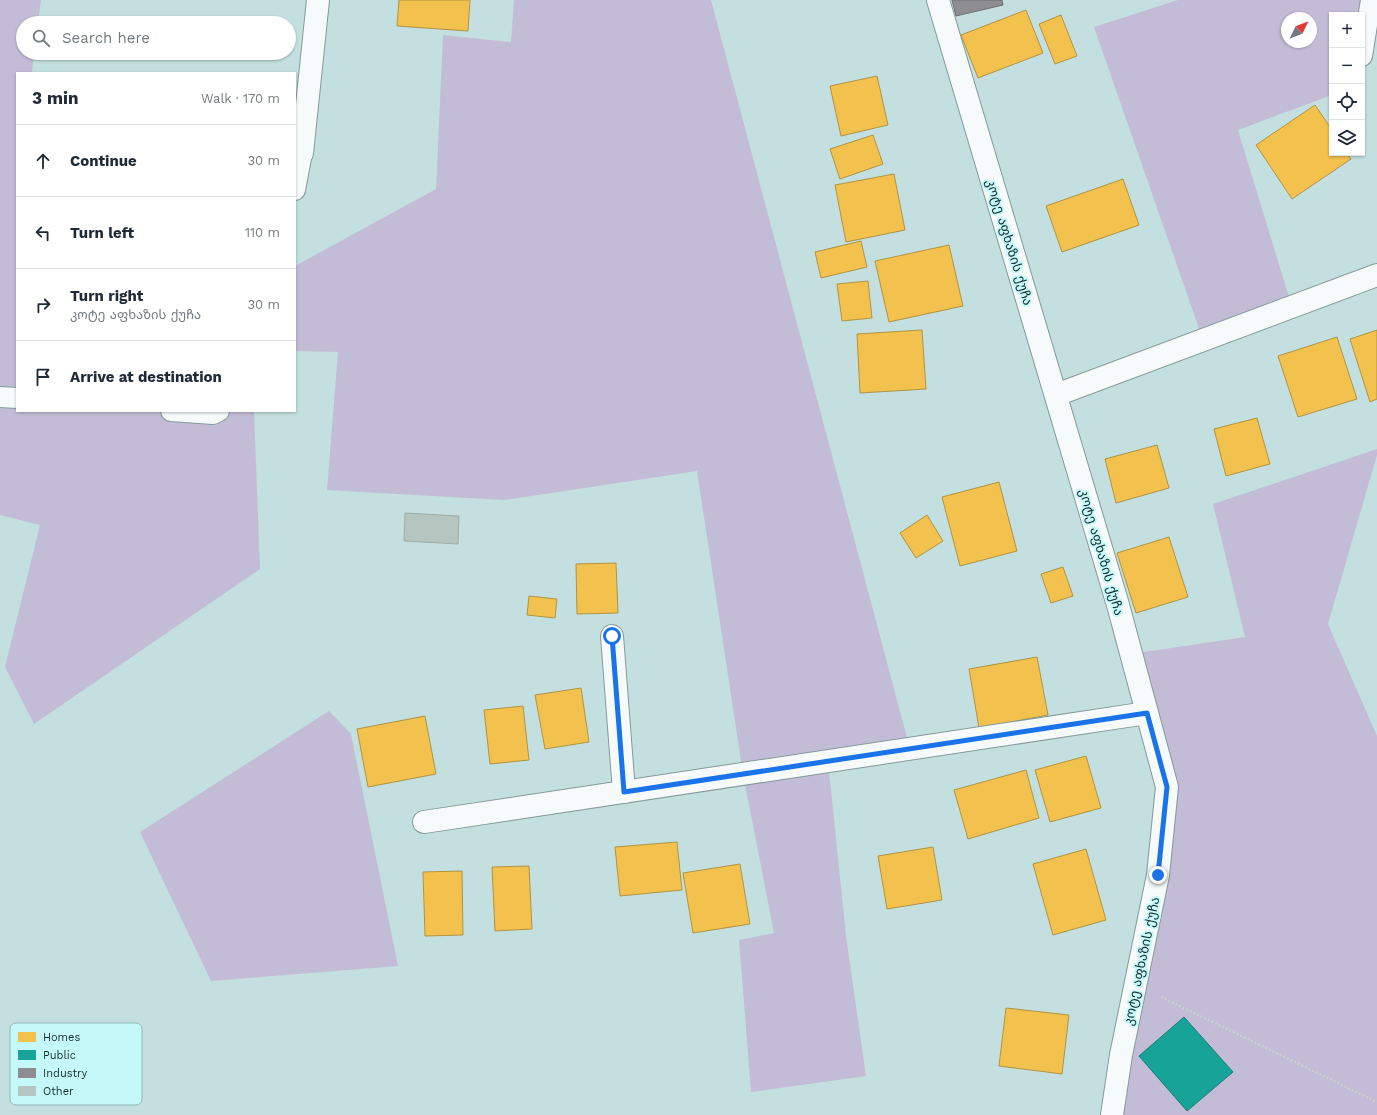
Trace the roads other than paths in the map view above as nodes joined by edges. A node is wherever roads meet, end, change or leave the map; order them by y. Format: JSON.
{"nodes":[{"id":1,"x":318,"y":0,"type":"edge"},
{"id":2,"x":938,"y":0,"type":"edge"},
{"id":3,"x":1371,"y":0,"type":"edge"},
{"id":4,"x":1363,"y":48,"type":"edge"},
{"id":5,"x":299,"y":153,"type":"edge"},
{"id":6,"x":296,"y":181,"type":"edge"},
{"id":7,"x":1377,"y":275,"type":"edge"},
{"id":8,"x":1056,"y":395,"type":"junction"},
{"id":9,"x":0,"y":397,"type":"edge"},
{"id":10,"x":16,"y":398,"type":"edge"},
{"id":11,"x":186,"y":412,"type":"edge"},
{"id":12,"x":217,"y":412,"type":"edge"},
{"id":13,"x":612,"y":636,"type":"dead end"},
{"id":14,"x":1147,"y":713,"type":"junction"},
{"id":15,"x":624,"y":792,"type":"junction"},
{"id":16,"x":424,"y":822,"type":"dead end"},
{"id":17,"x":1112,"y":1115,"type":"edge"}],
"edges":[{"from":1,"to":5,"type":"street"},
{"from":2,"to":8,"type":"street","name":"კოტე აფხაზის ქუჩა"},
{"from":3,"to":4,"type":"lane"},
{"from":5,"to":6,"type":"lane"},
{"from":7,"to":8,"type":"street"},
{"from":8,"to":14,"type":"street","name":"კოტე აფხაზის ქუჩა"},
{"from":9,"to":10,"type":"lane"},
{"from":11,"to":12,"type":"lane"},
{"from":13,"to":15,"type":"street"},
{"from":14,"to":15,"type":"street"},
{"from":14,"to":17,"type":"street","name":"კოტე აფხაზის ქუჩა"},
{"from":15,"to":16,"type":"street"}]}
